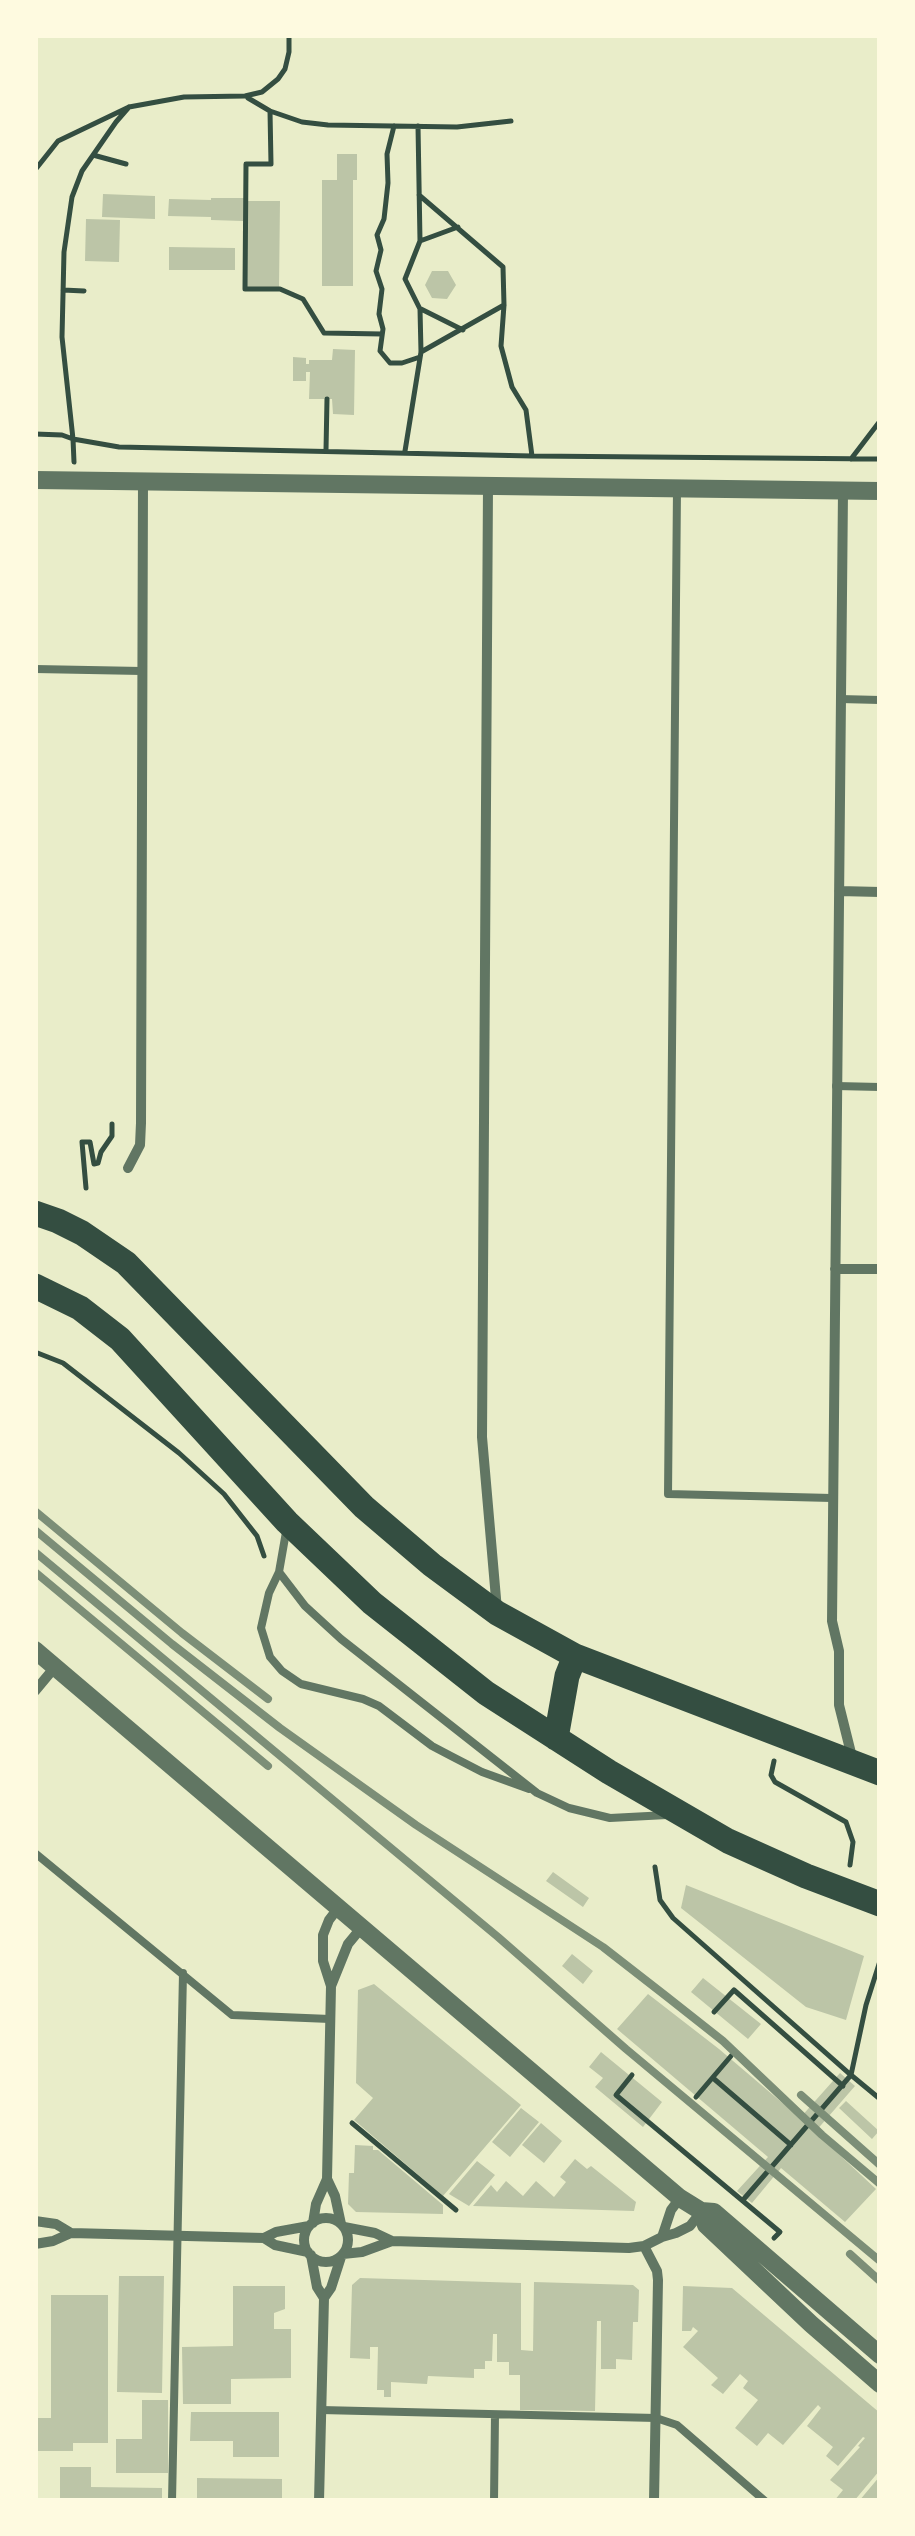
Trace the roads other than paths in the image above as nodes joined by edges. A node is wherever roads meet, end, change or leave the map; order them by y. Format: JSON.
{"nodes":[{"id":1,"x":35,"y":480,"type":"edge"},
{"id":2,"x":143,"y":482,"type":"junction"},
{"id":3,"x":488,"y":486,"type":"junction"},
{"id":4,"x":677,"y":489,"type":"junction"},
{"id":5,"x":843,"y":491,"type":"junction"},
{"id":6,"x":880,"y":491,"type":"edge"},
{"id":7,"x":35,"y":669,"type":"edge"},
{"id":8,"x":142,"y":670,"type":"junction"},
{"id":9,"x":840,"y":699,"type":"junction"},
{"id":10,"x":880,"y":700,"type":"edge"},
{"id":11,"x":839,"y":891,"type":"junction"},
{"id":12,"x":880,"y":892,"type":"edge"},
{"id":13,"x":836,"y":1086,"type":"junction"},
{"id":14,"x":880,"y":1087,"type":"edge"},
{"id":15,"x":128,"y":1168,"type":"dead end"},
{"id":16,"x":35,"y":1214,"type":"edge"},
{"id":17,"x":835,"y":1268,"type":"junction"},
{"id":18,"x":880,"y":1269,"type":"edge"},
{"id":19,"x":42,"y":1288,"type":"edge"},
{"id":20,"x":832,"y":1498,"type":"junction"},
{"id":21,"x":287,"y":1522,"type":"junction"},
{"id":22,"x":279,"y":1572,"type":"junction"},
{"id":23,"x":497,"y":1613,"type":"junction"},
{"id":24,"x":35,"y":1650,"type":"edge"},
{"id":25,"x":575,"y":1656,"type":"junction"},
{"id":26,"x":55,"y":1667,"type":"junction"},
{"id":27,"x":35,"y":1691,"type":"edge"},
{"id":28,"x":556,"y":1738,"type":"junction"},
{"id":29,"x":854,"y":1763,"type":"junction"},
{"id":30,"x":880,"y":1772,"type":"edge"},
{"id":31,"x":538,"y":1793,"type":"junction"},
{"id":32,"x":681,"y":1814,"type":"junction"},
{"id":33,"x":35,"y":1852,"type":"edge"},
{"id":34,"x":880,"y":1904,"type":"edge"},
{"id":35,"x":338,"y":1906,"type":"junction"},
{"id":36,"x":362,"y":1928,"type":"junction"},
{"id":37,"x":182,"y":1974,"type":"junction"},
{"id":38,"x":331,"y":1986,"type":"junction"},
{"id":39,"x":330,"y":2018,"type":"junction"},
{"id":40,"x":327,"y":2179,"type":"junction"},
{"id":41,"x":680,"y":2198,"type":"junction"},
{"id":42,"x":702,"y":2211,"type":"junction"},
{"id":43,"x":35,"y":2221,"type":"edge"},
{"id":44,"x":311,"y":2224,"type":"junction"},
{"id":45,"x":342,"y":2225,"type":"junction"},
{"id":46,"x":71,"y":2233,"type":"junction"},
{"id":47,"x":179,"y":2236,"type":"junction"},
{"id":48,"x":662,"y":2236,"type":"junction"},
{"id":49,"x":264,"y":2238,"type":"junction"},
{"id":50,"x":392,"y":2241,"type":"junction"},
{"id":51,"x":35,"y":2244,"type":"edge"},
{"id":52,"x":644,"y":2246,"type":"junction"},
{"id":53,"x":309,"y":2254,"type":"junction"},
{"id":54,"x":342,"y":2256,"type":"junction"},
{"id":55,"x":324,"y":2298,"type":"junction"},
{"id":56,"x":880,"y":2356,"type":"edge"},
{"id":57,"x":880,"y":2384,"type":"edge"},
{"id":58,"x":321,"y":2410,"type":"junction"},
{"id":59,"x":495,"y":2415,"type":"junction"},
{"id":60,"x":656,"y":2418,"type":"junction"},
{"id":61,"x":172,"y":2501,"type":"edge"},
{"id":62,"x":319,"y":2501,"type":"edge"},
{"id":63,"x":494,"y":2501,"type":"edge"},
{"id":64,"x":654,"y":2501,"type":"edge"},
{"id":65,"x":765,"y":2501,"type":"edge"}],
"edges":[{"from":1,"to":2,"type":"street"},
{"from":2,"to":3,"type":"street"},
{"from":2,"to":8,"type":"street"},
{"from":3,"to":4,"type":"street"},
{"from":3,"to":23,"type":"street"},
{"from":4,"to":5,"type":"street"},
{"from":4,"to":20,"type":"lane"},
{"from":5,"to":6,"type":"street"},
{"from":5,"to":9,"type":"street"},
{"from":7,"to":8,"type":"lane"},
{"from":8,"to":15,"type":"street"},
{"from":9,"to":10,"type":"lane"},
{"from":9,"to":11,"type":"street"},
{"from":11,"to":12,"type":"street"},
{"from":11,"to":13,"type":"street"},
{"from":13,"to":14,"type":"lane"},
{"from":13,"to":17,"type":"street"},
{"from":16,"to":23,"type":"highway"},
{"from":17,"to":18,"type":"street"},
{"from":17,"to":20,"type":"street"},
{"from":19,"to":21,"type":"highway"},
{"from":20,"to":29,"type":"street"},
{"from":21,"to":22,"type":"lane"},
{"from":21,"to":28,"type":"highway"},
{"from":22,"to":31,"type":"lane"},
{"from":22,"to":31,"type":"lane"},
{"from":23,"to":25,"type":"highway"},
{"from":24,"to":26,"type":"street"},
{"from":25,"to":28,"type":"highway"},
{"from":25,"to":29,"type":"highway"},
{"from":26,"to":27,"type":"street"},
{"from":26,"to":35,"type":"street"},
{"from":28,"to":32,"type":"highway"},
{"from":29,"to":30,"type":"highway"},
{"from":31,"to":32,"type":"lane"},
{"from":32,"to":34,"type":"highway"},
{"from":33,"to":37,"type":"lane"},
{"from":35,"to":36,"type":"street"},
{"from":35,"to":38,"type":"street"},
{"from":36,"to":38,"type":"street"},
{"from":36,"to":41,"type":"street"},
{"from":37,"to":39,"type":"lane"},
{"from":37,"to":47,"type":"lane"},
{"from":38,"to":39,"type":"street"},
{"from":39,"to":40,"type":"street"},
{"from":40,"to":44,"type":"street"},
{"from":40,"to":45,"type":"street"},
{"from":41,"to":42,"type":"street"},
{"from":41,"to":48,"type":"street"},
{"from":42,"to":48,"type":"street"},
{"from":42,"to":56,"type":"street"},
{"from":42,"to":57,"type":"street"},
{"from":43,"to":46,"type":"street"},
{"from":44,"to":45,"type":"street"},
{"from":44,"to":49,"type":"street"},
{"from":44,"to":53,"type":"street"},
{"from":45,"to":50,"type":"street"},
{"from":45,"to":54,"type":"street"},
{"from":46,"to":47,"type":"street"},
{"from":46,"to":51,"type":"street"},
{"from":47,"to":49,"type":"street"},
{"from":47,"to":61,"type":"lane"},
{"from":48,"to":52,"type":"street"},
{"from":49,"to":53,"type":"street"},
{"from":50,"to":52,"type":"street"},
{"from":50,"to":54,"type":"street"},
{"from":52,"to":60,"type":"street"},
{"from":53,"to":54,"type":"street"},
{"from":53,"to":55,"type":"street"},
{"from":54,"to":55,"type":"street"},
{"from":55,"to":58,"type":"street"},
{"from":58,"to":59,"type":"lane"},
{"from":58,"to":62,"type":"street"},
{"from":59,"to":60,"type":"lane"},
{"from":59,"to":63,"type":"lane"},
{"from":60,"to":64,"type":"street"},
{"from":60,"to":65,"type":"lane"}]}
